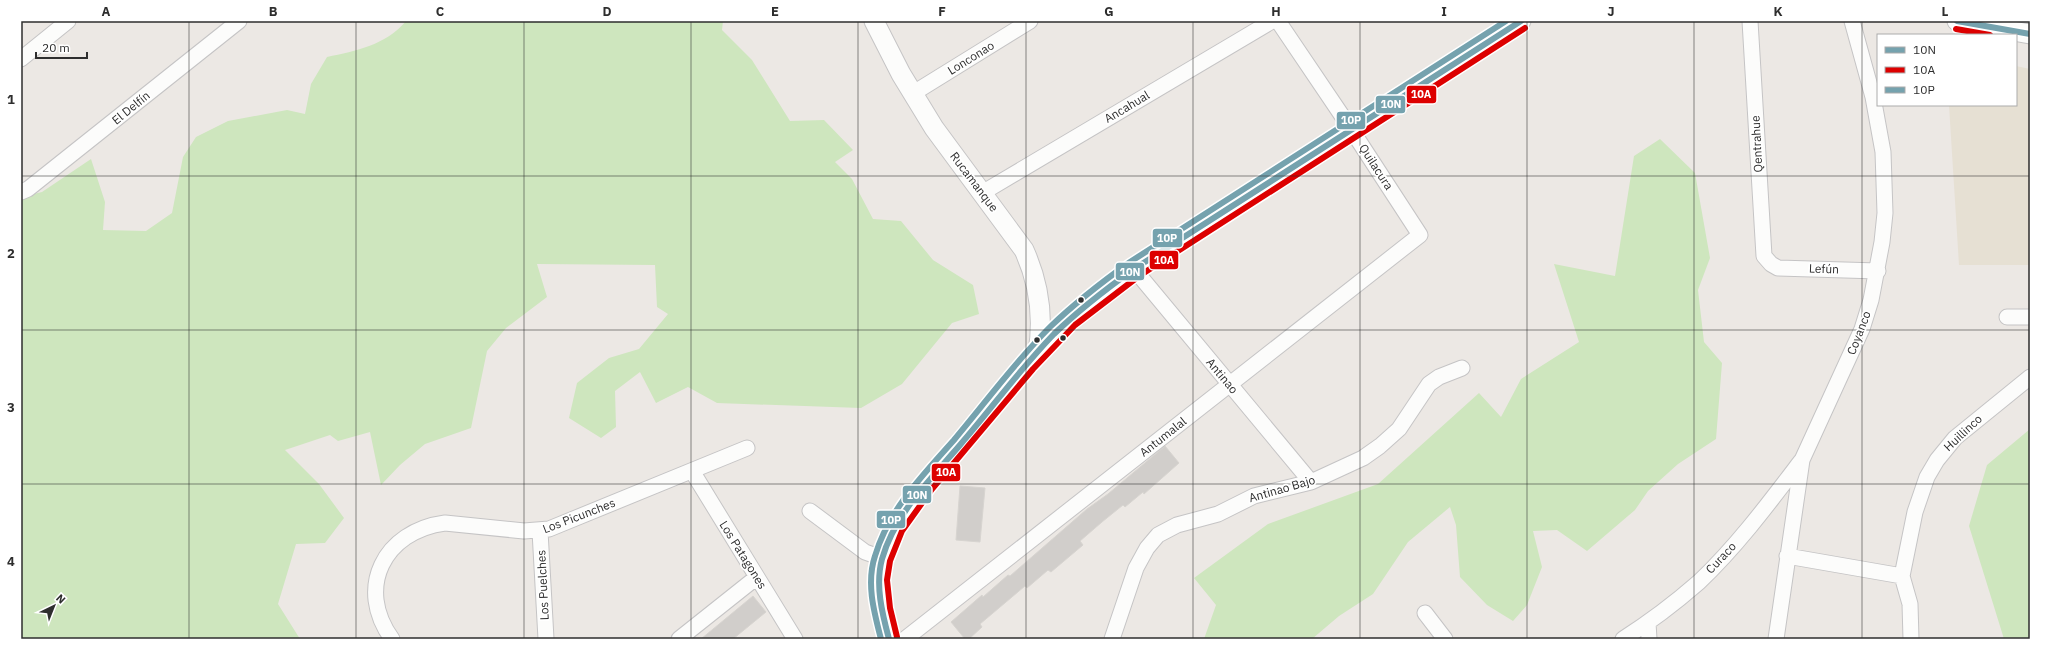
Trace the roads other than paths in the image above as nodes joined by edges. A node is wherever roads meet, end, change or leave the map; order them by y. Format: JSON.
{"nodes":[{"id":1,"x":68,"y":21,"type":"edge"},
{"id":2,"x":239,"y":21,"type":"edge"},
{"id":3,"x":874,"y":21,"type":"edge"},
{"id":4,"x":1030,"y":21,"type":"edge"},
{"id":5,"x":1272,"y":21,"type":"edge"},
{"id":6,"x":1278,"y":21,"type":"edge"},
{"id":7,"x":1521,"y":21,"type":"edge"},
{"id":8,"x":1750,"y":21,"type":"edge"},
{"id":9,"x":1852,"y":21,"type":"edge"},
{"id":10,"x":1966,"y":22,"type":"edge"},
{"id":11,"x":2030,"y":34,"type":"edge"},
{"id":12,"x":21,"y":58,"type":"edge"},
{"id":13,"x":912,"y":94,"type":"junction"},
{"id":14,"x":1351,"y":129,"type":"junction"},
{"id":15,"x":21,"y":192,"type":"edge"},
{"id":16,"x":982,"y":193,"type":"junction"},
{"id":17,"x":1420,"y":235,"type":"joint"},
{"id":18,"x":1771,"y":264,"type":"joint"},
{"id":19,"x":1134,"y":269,"type":"junction"},
{"id":20,"x":1878,"y":271,"type":"junction"},
{"id":21,"x":2007,"y":317,"type":"dead end"},
{"id":22,"x":2030,"y":317,"type":"edge"},
{"id":23,"x":1038,"y":352,"type":"junction"},
{"id":24,"x":1462,"y":368,"type":"dead end"},
{"id":25,"x":2030,"y":377,"type":"edge"},
{"id":26,"x":1230,"y":384,"type":"junction"},
{"id":27,"x":747,"y":448,"type":"dead end"},
{"id":28,"x":1802,"y":460,"type":"junction"},
{"id":29,"x":692,"y":470,"type":"junction"},
{"id":30,"x":1310,"y":482,"type":"junction"},
{"id":31,"x":810,"y":511,"type":"dead end"},
{"id":32,"x":540,"y":531,"type":"junction"},
{"id":33,"x":1787,"y":556,"type":"junction"},
{"id":34,"x":882,"y":558,"type":"junction"},
{"id":35,"x":1902,"y":576,"type":"junction"},
{"id":36,"x":757,"y":577,"type":"junction"},
{"id":37,"x":1425,"y":613,"type":"dead end"},
{"id":38,"x":1648,"y":622,"type":"junction"},
{"id":39,"x":392,"y":639,"type":"edge"},
{"id":40,"x":546,"y":639,"type":"edge"},
{"id":41,"x":679,"y":639,"type":"edge"},
{"id":42,"x":795,"y":639,"type":"edge"},
{"id":43,"x":889,"y":639,"type":"edge"},
{"id":44,"x":905,"y":639,"type":"edge"},
{"id":45,"x":1112,"y":639,"type":"edge"},
{"id":46,"x":1445,"y":639,"type":"edge"},
{"id":47,"x":1623,"y":639,"type":"edge"},
{"id":48,"x":1649,"y":639,"type":"edge"},
{"id":49,"x":1776,"y":639,"type":"edge"},
{"id":50,"x":1911,"y":639,"type":"edge"}],
"edges":[{"from":1,"to":12,"type":"street"},
{"from":2,"to":15,"type":"street","name":"El Delfín"},
{"from":3,"to":13,"type":"street","name":"Rucamanque"},
{"from":4,"to":13,"type":"street","name":"Lonconao"},
{"from":5,"to":16,"type":"street","name":"Ancahual"},
{"from":6,"to":14,"type":"street","name":"Quilacura"},
{"from":7,"to":14,"type":"street"},
{"from":8,"to":18,"type":"street","name":"Qentrahue"},
{"from":9,"to":20,"type":"street","name":"Coyanco"},
{"from":10,"to":11,"type":"street"},
{"from":13,"to":16,"type":"street","name":"Rucamanque"},
{"from":14,"to":17,"type":"street","name":"Quilacura"},
{"from":14,"to":19,"type":"street"},
{"from":16,"to":23,"type":"street","name":"Rucamanque"},
{"from":17,"to":26,"type":"street","name":"Antumalal"},
{"from":18,"to":20,"type":"street","name":"Lefún"},
{"from":19,"to":23,"type":"street"},
{"from":19,"to":26,"type":"street","name":"Antinao"},
{"from":20,"to":28,"type":"street","name":"Coyanco"},
{"from":21,"to":22,"type":"street"},
{"from":23,"to":34,"type":"street"},
{"from":24,"to":30,"type":"street","name":"Antinao Bajo"},
{"from":25,"to":35,"type":"street","name":"Huillinco"},
{"from":26,"to":30,"type":"street","name":"Antinao"},
{"from":26,"to":44,"type":"street","name":"Antumalal"},
{"from":27,"to":29,"type":"street","name":"Los Picunches"},
{"from":28,"to":33,"type":"street","name":"Coyanco"},
{"from":28,"to":38,"type":"street","name":"Curaco"},
{"from":29,"to":32,"type":"street","name":"Los Picunches"},
{"from":29,"to":36,"type":"street","name":"Los Patagones"},
{"from":30,"to":45,"type":"street","name":"Antinao Bajo"},
{"from":31,"to":34,"type":"street"},
{"from":32,"to":39,"type":"street","name":"Los Picunches"},
{"from":32,"to":40,"type":"street","name":"Los Puelches"},
{"from":33,"to":35,"type":"street"},
{"from":33,"to":49,"type":"street","name":"Coyanco"},
{"from":34,"to":43,"type":"street"},
{"from":35,"to":50,"type":"street","name":"Huillinco"},
{"from":36,"to":41,"type":"street"},
{"from":36,"to":42,"type":"street","name":"Los Patagones"},
{"from":37,"to":46,"type":"street"},
{"from":38,"to":47,"type":"street","name":"Curaco"},
{"from":38,"to":48,"type":"street"}]}
